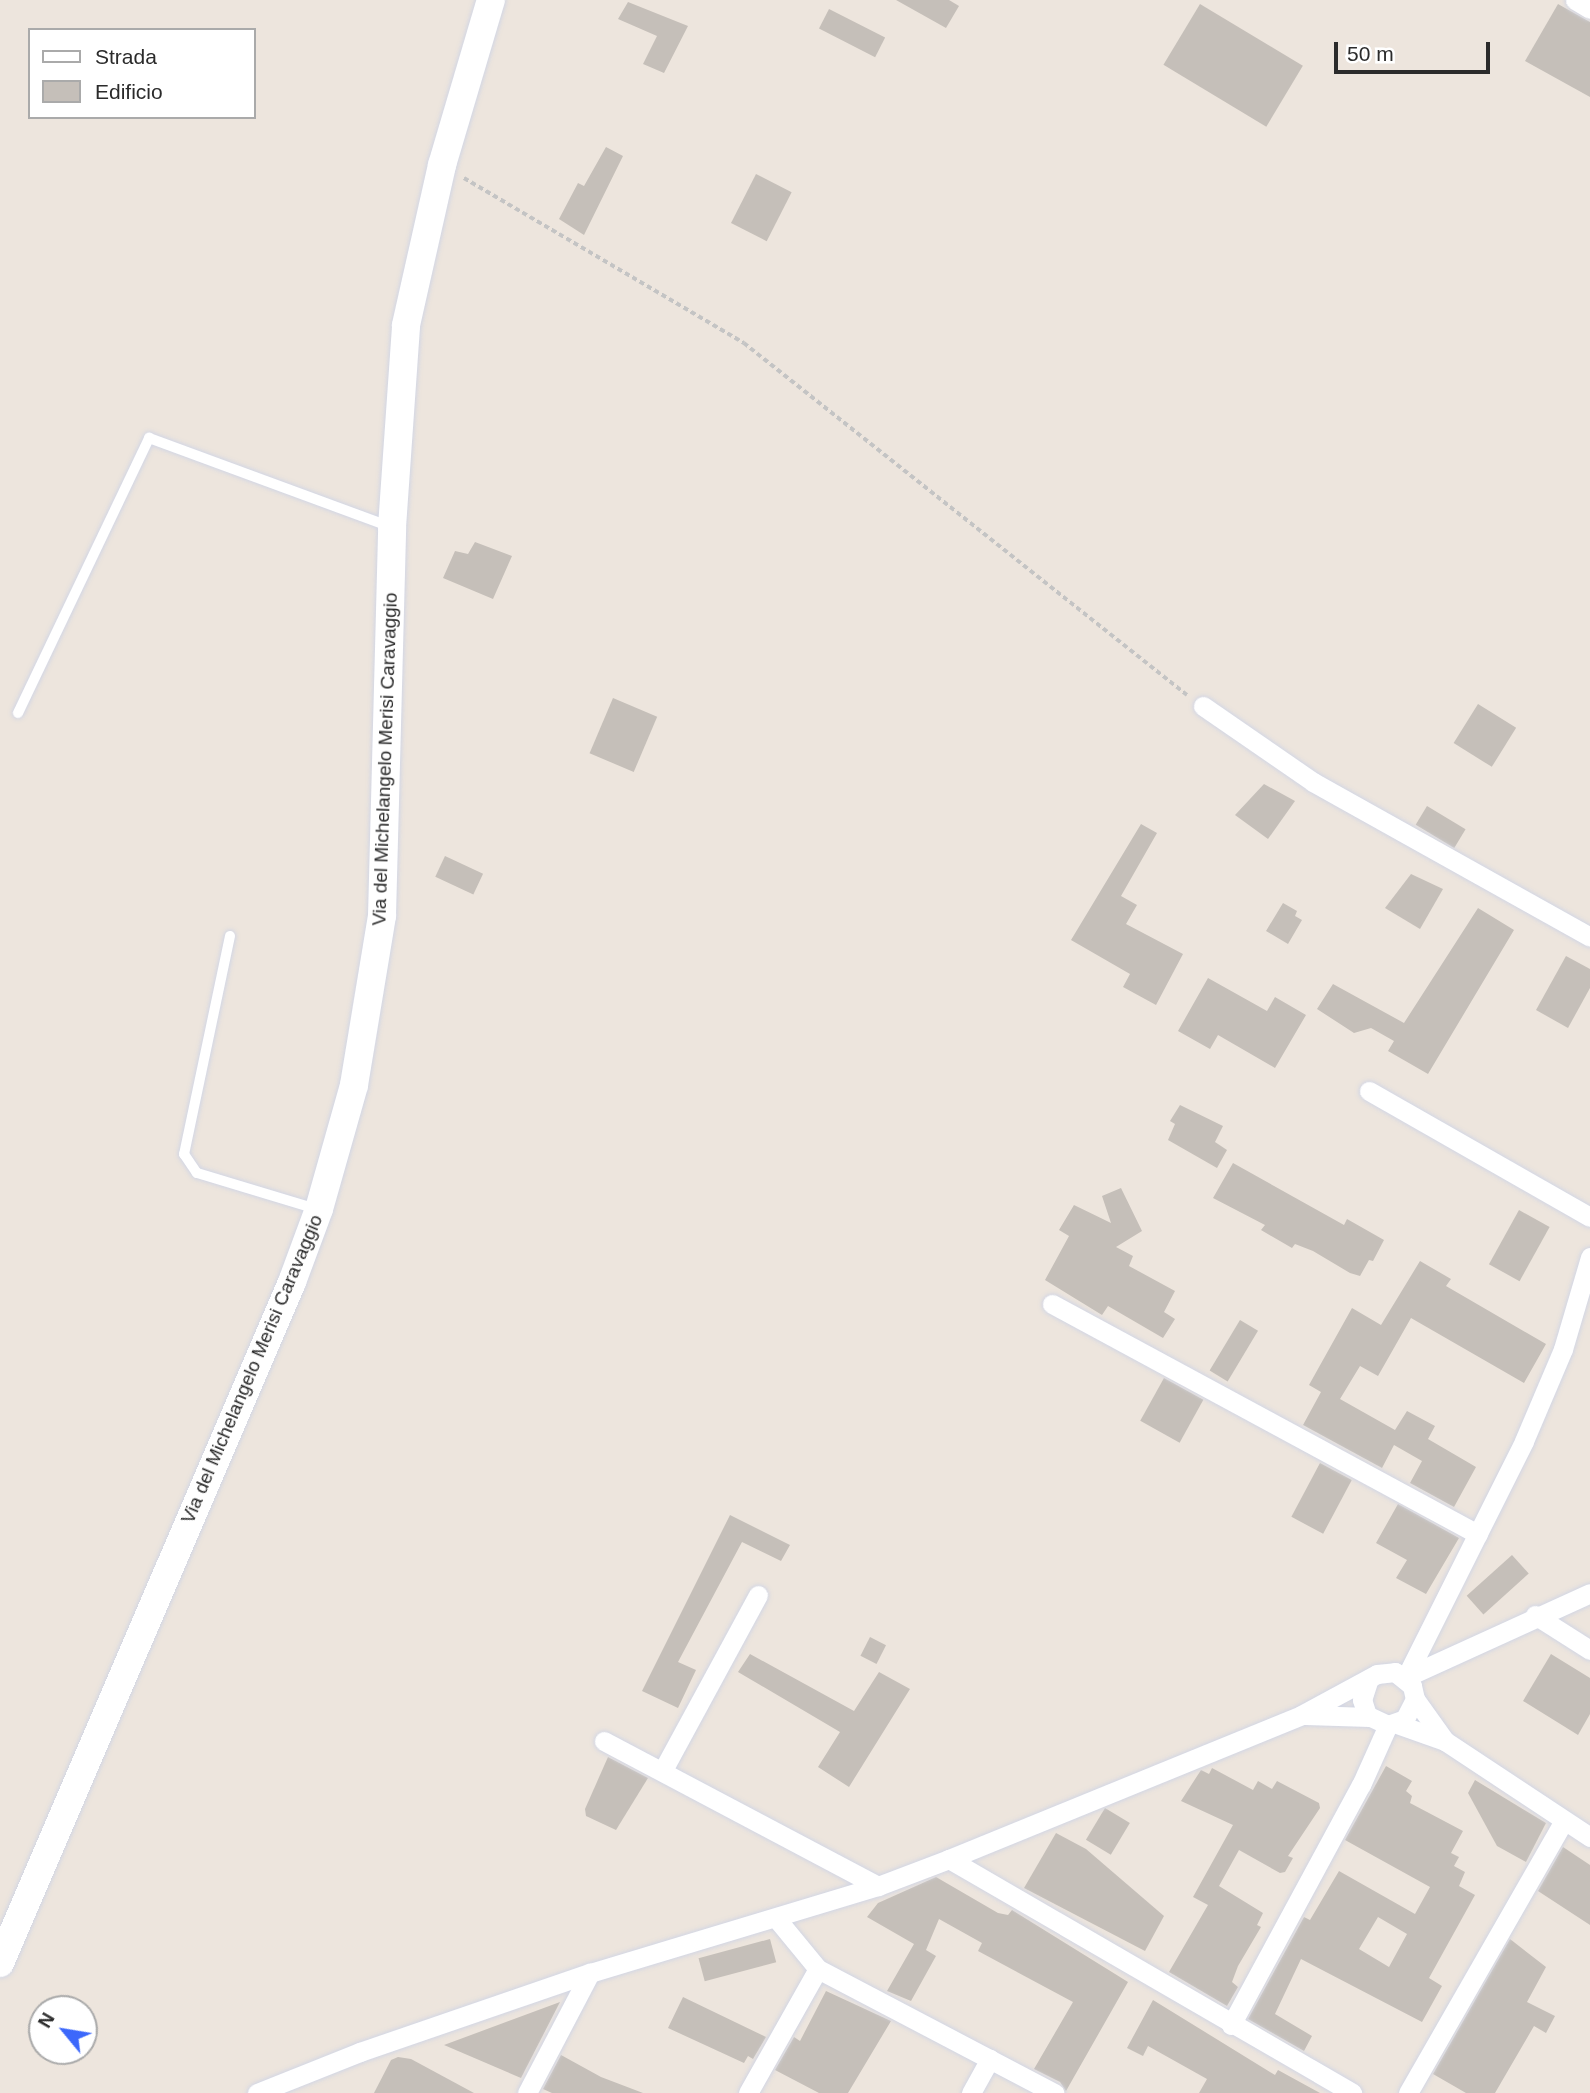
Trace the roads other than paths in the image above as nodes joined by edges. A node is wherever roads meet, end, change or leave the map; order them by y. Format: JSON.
{"nodes":[{"id":1,"x":491,"y":0,"type":"edge"},
{"id":2,"x":1575,"y":0,"type":"edge"},
{"id":3,"x":1590,"y":9,"type":"edge"},
{"id":4,"x":392,"y":527,"type":"junction"},
{"id":5,"x":1203,"y":706,"type":"road end"},
{"id":6,"x":18,"y":713,"type":"dead end"},
{"id":7,"x":230,"y":936,"type":"dead end"},
{"id":8,"x":1590,"y":936,"type":"edge"},
{"id":9,"x":1369,"y":1091,"type":"dead end"},
{"id":10,"x":319,"y":1209,"type":"junction"},
{"id":11,"x":1590,"y":1217,"type":"edge"},
{"id":12,"x":1590,"y":1257,"type":"edge"},
{"id":13,"x":1052,"y":1304,"type":"dead end"},
{"id":14,"x":1478,"y":1534,"type":"junction"},
{"id":15,"x":1590,"y":1593,"type":"edge"},
{"id":16,"x":758,"y":1595,"type":"dead end"},
{"id":17,"x":1535,"y":1615,"type":"junction"},
{"id":18,"x":1590,"y":1650,"type":"edge"},
{"id":19,"x":1406,"y":1677,"type":"junction"},
{"id":20,"x":1369,"y":1679,"type":"junction"},
{"id":21,"x":1415,"y":1699,"type":"junction"},
{"id":22,"x":1301,"y":1715,"type":"junction"},
{"id":23,"x":1370,"y":1717,"type":"junction"},
{"id":24,"x":1393,"y":1724,"type":"junction"},
{"id":25,"x":604,"y":1741,"type":"dead end"},
{"id":26,"x":1445,"y":1741,"type":"junction"},
{"id":27,"x":663,"y":1770,"type":"junction"},
{"id":28,"x":1564,"y":1821,"type":"junction"},
{"id":29,"x":1590,"y":1837,"type":"edge"},
{"id":30,"x":949,"y":1859,"type":"junction"},
{"id":31,"x":878,"y":1886,"type":"junction"},
{"id":32,"x":776,"y":1918,"type":"junction"},
{"id":33,"x":0,"y":1963,"type":"edge"},
{"id":34,"x":818,"y":1969,"type":"junction"},
{"id":35,"x":590,"y":1973,"type":"junction"},
{"id":36,"x":1231,"y":2025,"type":"junction"},
{"id":37,"x":990,"y":2059,"type":"junction"},
{"id":38,"x":257,"y":2093,"type":"edge"},
{"id":39,"x":527,"y":2093,"type":"edge"},
{"id":40,"x":748,"y":2093,"type":"edge"},
{"id":41,"x":971,"y":2093,"type":"edge"},
{"id":42,"x":1055,"y":2093,"type":"edge"},
{"id":43,"x":1352,"y":2093,"type":"edge"},
{"id":44,"x":1408,"y":2093,"type":"edge"}],
"edges":[{"from":1,"to":4,"type":"street","name":"Via del Michelangelo Merisi Caravaggio"},
{"from":2,"to":3,"type":"street"},
{"from":4,"to":6,"type":"lane"},
{"from":4,"to":10,"type":"street","name":"Via del Michelangelo Merisi Caravaggio"},
{"from":5,"to":8,"type":"street"},
{"from":7,"to":10,"type":"lane"},
{"from":9,"to":11,"type":"street"},
{"from":10,"to":33,"type":"street","name":"Via del Michelangelo Merisi Caravaggio"},
{"from":12,"to":14,"type":"street"},
{"from":13,"to":14,"type":"street"},
{"from":14,"to":19,"type":"street"},
{"from":15,"to":17,"type":"street"},
{"from":16,"to":27,"type":"street"},
{"from":17,"to":18,"type":"street"},
{"from":17,"to":19,"type":"street"},
{"from":19,"to":20,"type":"street"},
{"from":19,"to":21,"type":"street"},
{"from":20,"to":22,"type":"street"},
{"from":20,"to":23,"type":"street"},
{"from":21,"to":24,"type":"street"},
{"from":21,"to":26,"type":"street"},
{"from":22,"to":23,"type":"street"},
{"from":22,"to":30,"type":"street"},
{"from":23,"to":24,"type":"street"},
{"from":24,"to":26,"type":"street"},
{"from":24,"to":36,"type":"street"},
{"from":25,"to":27,"type":"street"},
{"from":26,"to":28,"type":"street"},
{"from":27,"to":31,"type":"street"},
{"from":28,"to":29,"type":"street"},
{"from":28,"to":44,"type":"street"},
{"from":30,"to":31,"type":"street"},
{"from":30,"to":36,"type":"street"},
{"from":31,"to":32,"type":"street"},
{"from":32,"to":34,"type":"street"},
{"from":32,"to":35,"type":"street"},
{"from":34,"to":37,"type":"street"},
{"from":34,"to":40,"type":"street"},
{"from":35,"to":38,"type":"street"},
{"from":35,"to":39,"type":"street"},
{"from":36,"to":43,"type":"street"},
{"from":37,"to":41,"type":"street"},
{"from":37,"to":42,"type":"street"}]}
